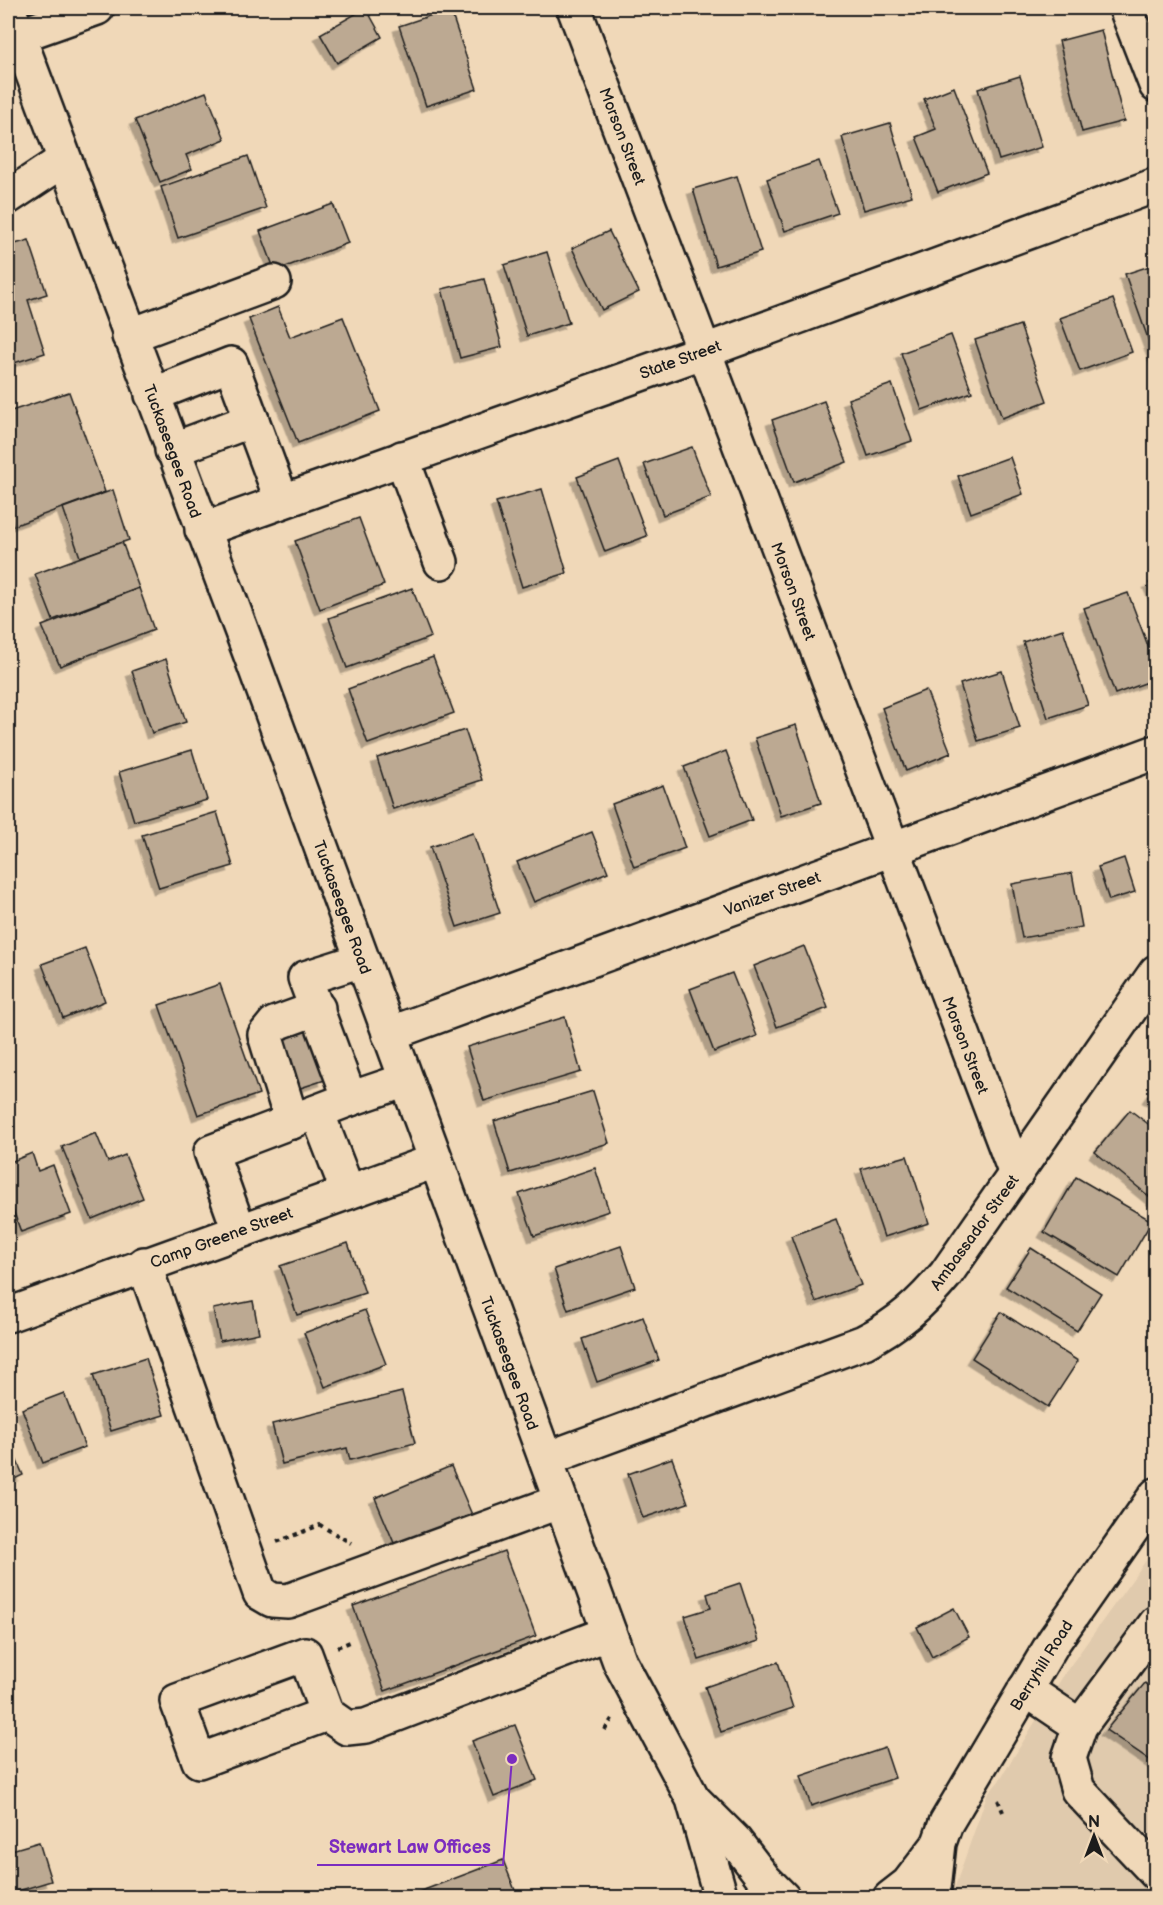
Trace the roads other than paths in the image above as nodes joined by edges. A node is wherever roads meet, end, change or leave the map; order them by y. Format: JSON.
{"nodes":[{"id":1,"x":98,"y":8,"type":"edge"},
{"id":2,"x":574,"y":8,"type":"edge"},
{"id":3,"x":1126,"y":8,"type":"edge"},
{"id":4,"x":13,"y":22,"type":"edge"},
{"id":5,"x":1155,"y":85,"type":"edge"},
{"id":6,"x":64,"y":160,"type":"junction"},
{"id":7,"x":1155,"y":185,"type":"edge"},
{"id":8,"x":8,"y":197,"type":"edge"},
{"id":9,"x":274,"y":282,"type":"dead end"},
{"id":10,"x":129,"y":336,"type":"junction"},
{"id":11,"x":705,"y":351,"type":"junction"},
{"id":12,"x":152,"y":395,"type":"junction"},
{"id":13,"x":252,"y":420,"type":"junction"},
{"id":14,"x":172,"y":450,"type":"junction"},
{"id":15,"x":402,"y":458,"type":"junction"},
{"id":16,"x":282,"y":501,"type":"junction"},
{"id":17,"x":202,"y":530,"type":"junction"},
{"id":18,"x":441,"y":562,"type":"dead end"},
{"id":19,"x":1155,"y":752,"type":"edge"},
{"id":20,"x":891,"y":850,"type":"junction"},
{"id":21,"x":362,"y":960,"type":"junction"},
{"id":22,"x":1155,"y":972,"type":"edge"},
{"id":23,"x":318,"y":1008,"type":"junction"},
{"id":24,"x":389,"y":1034,"type":"junction"},
{"id":25,"x":406,"y":1080,"type":"junction"},
{"id":26,"x":350,"y":1099,"type":"junction"},
{"id":27,"x":304,"y":1117,"type":"junction"},
{"id":28,"x":435,"y":1161,"type":"junction"},
{"id":29,"x":1016,"y":1174,"type":"junction"},
{"id":30,"x":348,"y":1191,"type":"junction"},
{"id":31,"x":239,"y":1230,"type":"junction"},
{"id":32,"x":144,"y":1264,"type":"junction"},
{"id":33,"x":8,"y":1315,"type":"edge"},
{"id":34,"x":546,"y":1460,"type":"junction"},
{"id":35,"x":561,"y":1501,"type":"junction"},
{"id":36,"x":1152,"y":1508,"type":"edge"},
{"id":37,"x":1155,"y":1623,"type":"edge"},
{"id":38,"x":609,"y":1634,"type":"junction"},
{"id":39,"x":1025,"y":1689,"type":"junction"},
{"id":40,"x":327,"y":1714,"type":"dead end"},
{"id":41,"x":1080,"y":1726,"type":"junction"},
{"id":42,"x":693,"y":1799,"type":"junction"},
{"id":43,"x":939,"y":1843,"type":"junction"},
{"id":44,"x":1155,"y":1873,"type":"edge"},
{"id":45,"x":721,"y":1898,"type":"edge"},
{"id":46,"x":783,"y":1898,"type":"edge"},
{"id":47,"x":890,"y":1898,"type":"edge"},
{"id":48,"x":933,"y":1898,"type":"edge"}],
"edges":[{"from":1,"to":4,"type":"street"},
{"from":2,"to":11,"type":"street","name":"Morson Street"},
{"from":3,"to":5,"type":"street"},
{"from":4,"to":6,"type":"street","name":"Tuckaseegee Road"},
{"from":6,"to":8,"type":"street"},
{"from":6,"to":10,"type":"street","name":"Tuckaseegee Road"},
{"from":7,"to":11,"type":"street","name":"State Street"},
{"from":9,"to":10,"type":"street"},
{"from":10,"to":12,"type":"street","name":"Tuckaseegee Road"},
{"from":11,"to":15,"type":"street","name":"State Street"},
{"from":11,"to":20,"type":"street","name":"Morson Street"},
{"from":12,"to":13,"type":"street"},
{"from":12,"to":14,"type":"street","name":"Tuckaseegee Road"},
{"from":13,"to":14,"type":"street"},
{"from":13,"to":16,"type":"street"},
{"from":14,"to":17,"type":"street","name":"Tuckaseegee Road"},
{"from":15,"to":16,"type":"street","name":"State Street"},
{"from":15,"to":18,"type":"street"},
{"from":16,"to":17,"type":"street","name":"State Street"},
{"from":17,"to":21,"type":"street","name":"Tuckaseegee Road"},
{"from":19,"to":20,"type":"street","name":"Vanizer Street"},
{"from":20,"to":24,"type":"street","name":"Vanizer Street"},
{"from":20,"to":29,"type":"street","name":"Morson Street"},
{"from":21,"to":23,"type":"street"},
{"from":21,"to":24,"type":"street","name":"Tuckaseegee Road"},
{"from":22,"to":29,"type":"street","name":"Ambassador Street"},
{"from":23,"to":26,"type":"street"},
{"from":23,"to":27,"type":"street"},
{"from":24,"to":25,"type":"street","name":"Tuckaseegee Road"},
{"from":25,"to":26,"type":"street"},
{"from":25,"to":28,"type":"street","name":"Tuckaseegee Road"},
{"from":26,"to":27,"type":"street"},
{"from":27,"to":30,"type":"street"},
{"from":27,"to":31,"type":"street"},
{"from":28,"to":30,"type":"street","name":"Camp Greene Street"},
{"from":28,"to":34,"type":"street","name":"Tuckaseegee Road"},
{"from":29,"to":34,"type":"street","name":"Ambassador Street"},
{"from":30,"to":31,"type":"street","name":"Camp Greene Street"},
{"from":31,"to":32,"type":"street","name":"Camp Greene Street"},
{"from":32,"to":33,"type":"street","name":"Camp Greene Street"},
{"from":32,"to":35,"type":"street"},
{"from":34,"to":35,"type":"street","name":"Tuckaseegee Road"},
{"from":35,"to":38,"type":"street","name":"Tuckaseegee Road"},
{"from":36,"to":39,"type":"street","name":"Berryhill Road"},
{"from":37,"to":41,"type":"street"},
{"from":38,"to":40,"type":"street"},
{"from":38,"to":42,"type":"street","name":"Tuckaseegee Road"},
{"from":39,"to":41,"type":"street"},
{"from":39,"to":43,"type":"street","name":"Berryhill Road"},
{"from":41,"to":44,"type":"street"},
{"from":42,"to":45,"type":"street","name":"Tuckaseegee Road"},
{"from":42,"to":46,"type":"street","name":"Tuckaseegee Road"},
{"from":43,"to":47,"type":"street","name":"Berryhill Road"},
{"from":43,"to":48,"type":"street","name":"Berryhill Road"}]}
